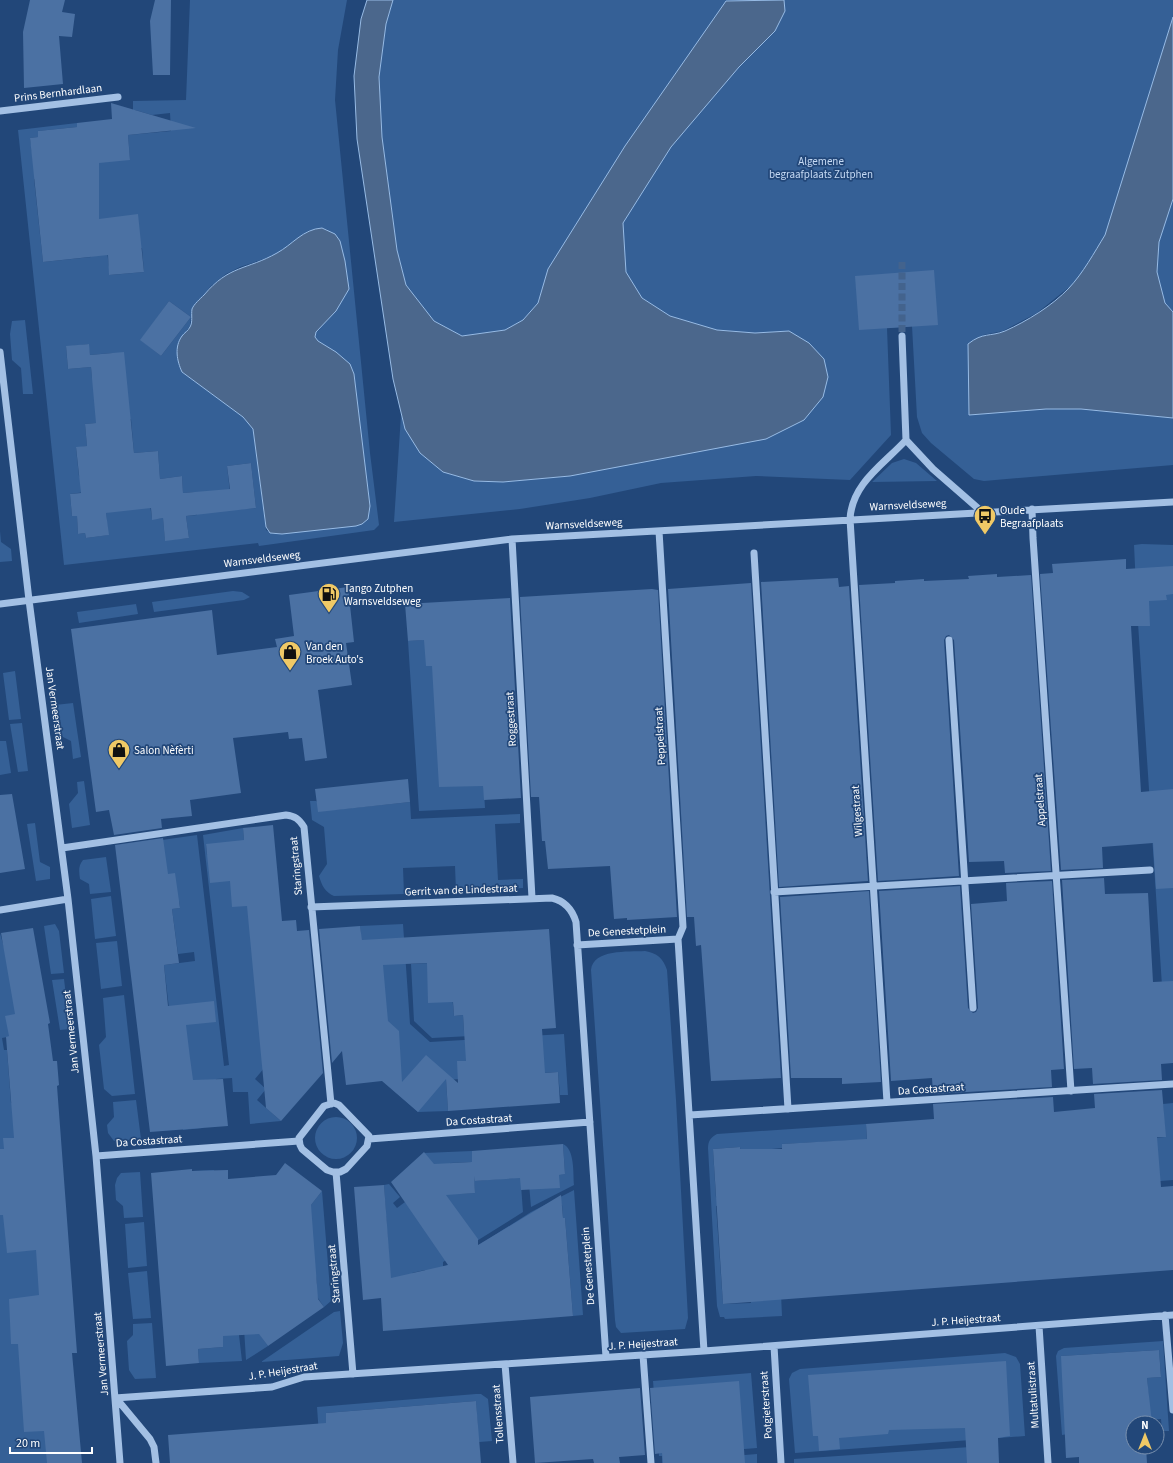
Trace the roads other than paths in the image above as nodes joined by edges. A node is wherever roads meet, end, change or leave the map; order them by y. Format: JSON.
{"nodes":[{"id":1,"x":118,"y":97,"type":"dead end"},
{"id":2,"x":0,"y":111,"type":"edge"},
{"id":3,"x":902,"y":336,"type":"tunnel mouth"},
{"id":4,"x":0,"y":352,"type":"edge"},
{"id":5,"x":906,"y":440,"type":"junction"},
{"id":6,"x":1173,"y":502,"type":"edge"},
{"id":7,"x":1032,"y":509,"type":"junction"},
{"id":8,"x":981,"y":512,"type":"junction"},
{"id":9,"x":850,"y":519,"type":"junction"},
{"id":10,"x":660,"y":531,"type":"junction"},
{"id":11,"x":512,"y":539,"type":"junction"},
{"id":12,"x":754,"y":553,"type":"dead end"},
{"id":13,"x":28,"y":600,"type":"junction"},
{"id":14,"x":0,"y":604,"type":"edge"},
{"id":15,"x":949,"y":640,"type":"dead end"},
{"id":16,"x":62,"y":848,"type":"junction"},
{"id":17,"x":1150,"y":870,"type":"dead end"},
{"id":18,"x":1056,"y":875,"type":"junction"},
{"id":19,"x":965,"y":880,"type":"junction"},
{"id":20,"x":873,"y":886,"type":"junction"},
{"id":21,"x":774,"y":892,"type":"junction"},
{"id":22,"x":532,"y":898,"type":"junction"},
{"id":23,"x":68,"y":899,"type":"junction"},
{"id":24,"x":311,"y":907,"type":"junction"},
{"id":25,"x":0,"y":910,"type":"edge"},
{"id":26,"x":678,"y":939,"type":"junction"},
{"id":27,"x":577,"y":945,"type":"junction"},
{"id":28,"x":973,"y":1008,"type":"dead end"},
{"id":29,"x":1173,"y":1084,"type":"edge"},
{"id":30,"x":1071,"y":1090,"type":"junction"},
{"id":31,"x":887,"y":1102,"type":"junction"},
{"id":32,"x":331,"y":1104,"type":"junction"},
{"id":33,"x":788,"y":1109,"type":"junction"},
{"id":34,"x":690,"y":1115,"type":"junction"},
{"id":35,"x":590,"y":1122,"type":"junction"},
{"id":36,"x":369,"y":1139,"type":"junction"},
{"id":37,"x":299,"y":1141,"type":"junction"},
{"id":38,"x":96,"y":1156,"type":"junction"},
{"id":39,"x":336,"y":1172,"type":"junction"},
{"id":40,"x":1169,"y":1315,"type":"edge"},
{"id":41,"x":1038,"y":1326,"type":"junction"},
{"id":42,"x":774,"y":1346,"type":"junction"},
{"id":43,"x":704,"y":1351,"type":"junction"},
{"id":44,"x":644,"y":1355,"type":"junction"},
{"id":45,"x":606,"y":1357,"type":"junction"},
{"id":46,"x":505,"y":1364,"type":"junction"},
{"id":47,"x":353,"y":1374,"type":"junction"},
{"id":48,"x":115,"y":1398,"type":"junction"},
{"id":49,"x":1173,"y":1410,"type":"edge"},
{"id":50,"x":120,"y":1463,"type":"edge"},
{"id":51,"x":156,"y":1463,"type":"edge"},
{"id":52,"x":513,"y":1463,"type":"edge"},
{"id":53,"x":651,"y":1463,"type":"edge"},
{"id":54,"x":781,"y":1463,"type":"edge"},
{"id":55,"x":1048,"y":1463,"type":"edge"}],
"edges":[{"from":1,"to":2,"type":"street","name":"Prins Bernhardlaan"},
{"from":3,"to":5,"type":"street"},
{"from":4,"to":13,"type":"street"},
{"from":5,"to":8,"type":"street"},
{"from":5,"to":9,"type":"street","name":"Wilgestraat"},
{"from":6,"to":7,"type":"street","name":"Warnsveldseweg"},
{"from":7,"to":8,"type":"street","name":"Warnsveldseweg"},
{"from":7,"to":18,"type":"street","name":"Appelstraat"},
{"from":8,"to":9,"type":"street","name":"Warnsveldseweg"},
{"from":9,"to":10,"type":"street","name":"Warnsveldseweg"},
{"from":9,"to":20,"type":"street","name":"Wilgestraat"},
{"from":10,"to":11,"type":"street","name":"Warnsveldseweg"},
{"from":10,"to":26,"type":"street","name":"Peppelstraat"},
{"from":11,"to":13,"type":"street","name":"Warnsveldseweg"},
{"from":11,"to":22,"type":"street","name":"Roggestraat"},
{"from":12,"to":21,"type":"street"},
{"from":13,"to":14,"type":"street","name":"Warnsveldseweg"},
{"from":13,"to":16,"type":"street","name":"Jan Vermeerstraat"},
{"from":15,"to":19,"type":"street"},
{"from":16,"to":23,"type":"street","name":"Jan Vermeerstraat"},
{"from":16,"to":24,"type":"street","name":"Staringstraat"},
{"from":17,"to":18,"type":"street"},
{"from":18,"to":19,"type":"street"},
{"from":18,"to":30,"type":"street","name":"Appelstraat"},
{"from":19,"to":20,"type":"street"},
{"from":19,"to":28,"type":"street"},
{"from":20,"to":21,"type":"street"},
{"from":20,"to":31,"type":"street","name":"Wilgestraat"},
{"from":21,"to":33,"type":"street"},
{"from":22,"to":24,"type":"street","name":"Gerrit van de Lindestraat"},
{"from":22,"to":27,"type":"street","name":"Gerrit van de Lindestraat"},
{"from":23,"to":25,"type":"street"},
{"from":23,"to":38,"type":"street","name":"Jan Vermeerstraat"},
{"from":24,"to":32,"type":"street","name":"Staringstraat"},
{"from":26,"to":27,"type":"street","name":"De Genestetplein"},
{"from":26,"to":34,"type":"street","name":"De Genestetplein"},
{"from":27,"to":35,"type":"street","name":"De Genestetplein"},
{"from":29,"to":30,"type":"street","name":"Da Costastraat"},
{"from":30,"to":31,"type":"street","name":"Da Costastraat"},
{"from":31,"to":33,"type":"street","name":"Da Costastraat"},
{"from":32,"to":36,"type":"street"},
{"from":32,"to":37,"type":"street"},
{"from":33,"to":34,"type":"street","name":"Da Costastraat"},
{"from":34,"to":43,"type":"street","name":"De Genestetplein"},
{"from":35,"to":36,"type":"street","name":"Da Costastraat"},
{"from":35,"to":45,"type":"street","name":"De Genestetplein"},
{"from":36,"to":39,"type":"street"},
{"from":37,"to":38,"type":"street","name":"Da Costastraat"},
{"from":37,"to":39,"type":"street"},
{"from":38,"to":48,"type":"street","name":"Jan Vermeerstraat"},
{"from":39,"to":47,"type":"street","name":"Staringstraat"},
{"from":40,"to":41,"type":"street","name":"J. P. Heijestraat"},
{"from":40,"to":49,"type":"street"},
{"from":41,"to":42,"type":"street","name":"J. P. Heijestraat"},
{"from":41,"to":55,"type":"street","name":"Multatulistraat"},
{"from":42,"to":43,"type":"street","name":"J. P. Heijestraat"},
{"from":42,"to":54,"type":"street","name":"Potgieterstraat"},
{"from":43,"to":44,"type":"street","name":"J. P. Heijestraat"},
{"from":44,"to":45,"type":"street","name":"J. P. Heijestraat"},
{"from":44,"to":53,"type":"street"},
{"from":45,"to":46,"type":"street","name":"J. P. Heijestraat"},
{"from":46,"to":47,"type":"street","name":"J. P. Heijestraat"},
{"from":46,"to":52,"type":"street","name":"Tollensstraat"},
{"from":47,"to":48,"type":"street","name":"J. P. Heijestraat"},
{"from":48,"to":50,"type":"street","name":"Jan Vermeerstraat"},
{"from":48,"to":51,"type":"street"}]}
